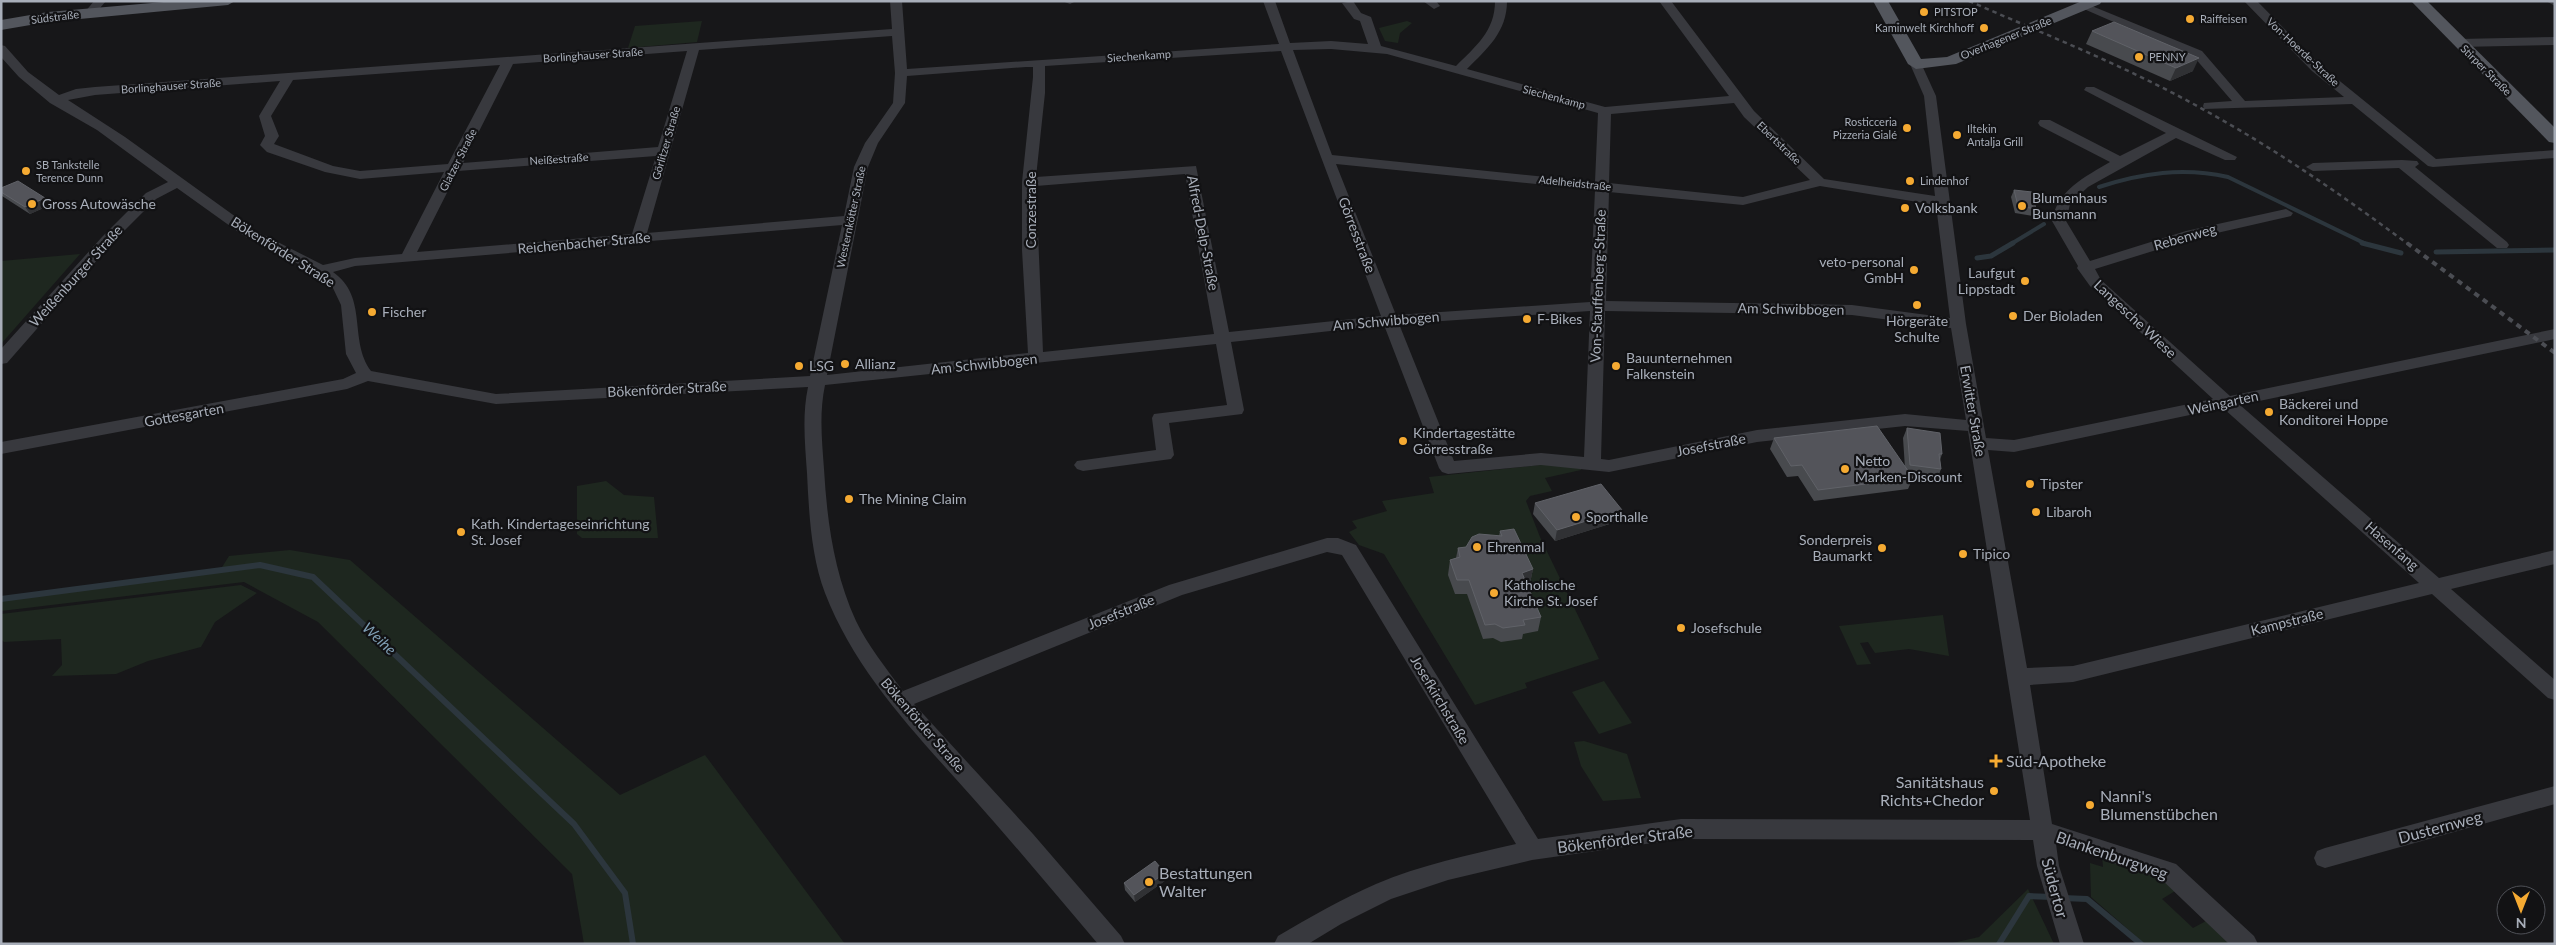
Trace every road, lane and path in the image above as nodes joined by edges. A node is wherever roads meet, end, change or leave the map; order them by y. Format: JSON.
{"nodes":[{"id":1,"x":226,"y":1,"type":"edge"},
{"id":2,"x":896,"y":1,"type":"edge"},
{"id":3,"x":1268,"y":1,"type":"edge"},
{"id":4,"x":1501,"y":1,"type":"edge"},
{"id":5,"x":1666,"y":1,"type":"edge"},
{"id":6,"x":1880,"y":1,"type":"edge"},
{"id":7,"x":2250,"y":1,"type":"edge"},
{"id":8,"x":2418,"y":1,"type":"edge"},
{"id":9,"x":1348,"y":3,"type":"dead end"},
{"id":10,"x":2089,"y":4,"type":"edge"},
{"id":11,"x":95,"y":7,"type":"edge"},
{"id":12,"x":1,"y":25,"type":"edge"},
{"id":13,"x":899,"y":32,"type":"junction"},
{"id":14,"x":2555,"y":41,"type":"edge"},
{"id":15,"x":2459,"y":43,"type":"junction"},
{"id":16,"x":694,"y":48,"type":"junction"},
{"id":17,"x":1286,"y":48,"type":"junction"},
{"id":18,"x":1376,"y":48,"type":"junction"},
{"id":19,"x":1,"y":50,"type":"edge"},
{"id":20,"x":508,"y":61,"type":"junction"},
{"id":21,"x":1039,"y":62,"type":"junction"},
{"id":22,"x":1916,"y":64,"type":"junction"},
{"id":23,"x":1459,"y":70,"type":"junction"},
{"id":24,"x":902,"y":73,"type":"junction"},
{"id":25,"x":288,"y":78,"type":"junction"},
{"id":26,"x":2090,"y":90,"type":"dead end"},
{"id":27,"x":1737,"y":99,"type":"junction"},
{"id":28,"x":55,"y":100,"type":"junction"},
{"id":29,"x":2356,"y":100,"type":"junction"},
{"id":30,"x":2241,"y":104,"type":"junction"},
{"id":31,"x":2209,"y":106,"type":"dead end"},
{"id":32,"x":1605,"y":111,"type":"junction"},
{"id":33,"x":2045,"y":123,"type":"dead end"},
{"id":34,"x":2176,"y":133,"type":"junction"},
{"id":35,"x":2555,"y":138,"type":"edge"},
{"id":36,"x":664,"y":151,"type":"junction"},
{"id":37,"x":2555,"y":154,"type":"edge"},
{"id":38,"x":2230,"y":157,"type":"dead end"},
{"id":39,"x":1327,"y":159,"type":"junction"},
{"id":40,"x":2121,"y":162,"type":"junction"},
{"id":41,"x":2433,"y":163,"type":"junction"},
{"id":42,"x":2402,"y":164,"type":"junction"},
{"id":43,"x":2313,"y":167,"type":"dead end"},
{"id":44,"x":454,"y":168,"type":"junction"},
{"id":45,"x":179,"y":182,"type":"junction"},
{"id":46,"x":1029,"y":182,"type":"junction"},
{"id":47,"x":1820,"y":182,"type":"junction"},
{"id":48,"x":1601,"y":186,"type":"junction"},
{"id":49,"x":1944,"y":202,"type":"junction"},
{"id":50,"x":2286,"y":213,"type":"dead end"},
{"id":51,"x":850,"y":220,"type":"junction"},
{"id":52,"x":638,"y":239,"type":"junction"},
{"id":53,"x":2502,"y":245,"type":"dead end"},
{"id":54,"x":407,"y":258,"type":"junction"},
{"id":55,"x":2084,"y":268,"type":"junction"},
{"id":56,"x":319,"y":271,"type":"junction"},
{"id":57,"x":1596,"y":306,"type":"junction"},
{"id":58,"x":1390,"y":320,"type":"junction"},
{"id":59,"x":1958,"y":324,"type":"junction"},
{"id":60,"x":2555,"y":334,"type":"edge"},
{"id":61,"x":1223,"y":338,"type":"junction"},
{"id":62,"x":1,"y":359,"type":"edge"},
{"id":63,"x":1036,"y":359,"type":"junction"},
{"id":64,"x":366,"y":375,"type":"junction"},
{"id":65,"x":817,"y":381,"type":"junction"},
{"id":66,"x":2228,"y":402,"type":"junction"},
{"id":67,"x":1977,"y":435,"type":"junction"},
{"id":68,"x":1,"y":448,"type":"edge"},
{"id":69,"x":1592,"y":462,"type":"junction"},
{"id":70,"x":1083,"y":465,"type":"dead end"},
{"id":71,"x":1448,"y":468,"type":"joint"},
{"id":72,"x":1349,"y":550,"type":"joint"},
{"id":73,"x":2555,"y":557,"type":"edge"},
{"id":74,"x":2437,"y":586,"type":"junction"},
{"id":75,"x":2018,"y":676,"type":"junction"},
{"id":76,"x":2555,"y":692,"type":"edge"},
{"id":77,"x":899,"y":701,"type":"junction"},
{"id":78,"x":2555,"y":795,"type":"edge"},
{"id":79,"x":2042,"y":832,"type":"junction"},
{"id":80,"x":1532,"y":850,"type":"junction"},
{"id":81,"x":2325,"y":858,"type":"dead end"},
{"id":82,"x":1113,"y":944,"type":"edge"},
{"id":83,"x":1286,"y":944,"type":"edge"},
{"id":84,"x":2072,"y":944,"type":"edge"},
{"id":85,"x":2246,"y":944,"type":"edge"}],
"edges":[{"from":1,"to":11,"type":"main road","name":"Südstraße"},
{"from":2,"to":13,"type":"street","name":"Westernkötter Straße"},
{"from":3,"to":17,"type":"street","name":"Görresstraße"},
{"from":4,"to":23,"type":"street"},
{"from":5,"to":27,"type":"street","name":"Ebertstraße"},
{"from":6,"to":22,"type":"main road","name":"Erwitter Straße"},
{"from":7,"to":29,"type":"street","name":"Von-Hoerde-Straße"},
{"from":8,"to":15,"type":"main road","name":"Stirper Straße"},
{"from":9,"to":18,"type":"street"},
{"from":10,"to":22,"type":"main road","name":"Overhagener Straße"},
{"from":10,"to":30,"type":"street"},
{"from":11,"to":12,"type":"main road","name":"Südstraße"},
{"from":13,"to":16,"type":"street","name":"Borlinghauser Straße"},
{"from":13,"to":24,"type":"street","name":"Westernkötter Straße"},
{"from":14,"to":15,"type":"street"},
{"from":15,"to":35,"type":"main road","name":"Stirper Straße"},
{"from":16,"to":20,"type":"street","name":"Borlinghauser Straße"},
{"from":16,"to":36,"type":"street","name":"Görlitzer Straße"},
{"from":17,"to":18,"type":"street","name":"Siechenkamp"},
{"from":17,"to":21,"type":"street","name":"Siechenkamp"},
{"from":17,"to":39,"type":"street","name":"Görresstraße"},
{"from":18,"to":23,"type":"street","name":"Siechenkamp"},
{"from":19,"to":28,"type":"street","name":"Bökenförder Straße"},
{"from":20,"to":25,"type":"street","name":"Borlinghauser Straße"},
{"from":20,"to":44,"type":"street","name":"Glatzer Straße"},
{"from":21,"to":24,"type":"street","name":"Siechenkamp"},
{"from":21,"to":46,"type":"street","name":"Conzestraße"},
{"from":22,"to":49,"type":"street","name":"Erwitter Straße"},
{"from":23,"to":32,"type":"street","name":"Siechenkamp"},
{"from":24,"to":51,"type":"street","name":"Westernkötter Straße"},
{"from":25,"to":28,"type":"street","name":"Borlinghauser Straße"},
{"from":25,"to":44,"type":"street"},
{"from":26,"to":34,"type":"street"},
{"from":27,"to":32,"type":"street","name":"Siechenkamp"},
{"from":27,"to":47,"type":"street","name":"Ebertstraße"},
{"from":28,"to":45,"type":"street","name":"Bökenförder Straße"},
{"from":29,"to":30,"type":"street","name":"Von-Hoerde-Straße"},
{"from":29,"to":41,"type":"street","name":"Von-Hoerde-Straße"},
{"from":30,"to":31,"type":"street","name":"Von-Hoerde-Straße"},
{"from":32,"to":48,"type":"street","name":"Von-Stauffenberg-Straße"},
{"from":33,"to":40,"type":"street"},
{"from":34,"to":38,"type":"street"},
{"from":34,"to":40,"type":"street","name":"Langesche Wiese"},
{"from":36,"to":44,"type":"street","name":"Neißestraße"},
{"from":36,"to":52,"type":"street","name":"Görlitzer Straße"},
{"from":37,"to":41,"type":"street"},
{"from":39,"to":48,"type":"street","name":"Adelheidstraße"},
{"from":39,"to":58,"type":"street","name":"Görresstraße"},
{"from":40,"to":55,"type":"street","name":"Langesche Wiese"},
{"from":41,"to":42,"type":"street"},
{"from":42,"to":43,"type":"street"},
{"from":42,"to":53,"type":"street"},
{"from":44,"to":54,"type":"street","name":"Glatzer Straße"},
{"from":45,"to":56,"type":"street","name":"Bökenförder Straße"},
{"from":45,"to":62,"type":"street","name":"Weißenburger Straße"},
{"from":46,"to":61,"type":"street","name":"Alfred-Delp-Straße"},
{"from":46,"to":63,"type":"street","name":"Conzestraße"},
{"from":47,"to":48,"type":"street","name":"Adelheidstraße"},
{"from":47,"to":49,"type":"street"},
{"from":48,"to":57,"type":"street","name":"Von-Stauffenberg-Straße"},
{"from":49,"to":59,"type":"street","name":"Erwitter Straße"},
{"from":50,"to":55,"type":"street","name":"Rebenweg"},
{"from":51,"to":52,"type":"street","name":"Reichenbacher Straße"},
{"from":51,"to":65,"type":"street","name":"Westernkötter Straße"},
{"from":52,"to":54,"type":"street","name":"Reichenbacher Straße"},
{"from":54,"to":56,"type":"street","name":"Reichenbacher Straße"},
{"from":55,"to":66,"type":"street","name":"Langesche Wiese"},
{"from":56,"to":64,"type":"street","name":"Bökenförder Straße"},
{"from":57,"to":58,"type":"street","name":"Am Schwibbogen"},
{"from":57,"to":59,"type":"street","name":"Am Schwibbogen"},
{"from":57,"to":69,"type":"street","name":"Von-Stauffenberg-Straße"},
{"from":58,"to":61,"type":"street","name":"Am Schwibbogen"},
{"from":58,"to":71,"type":"street","name":"Görresstraße"},
{"from":59,"to":67,"type":"street","name":"Erwitter Straße"},
{"from":60,"to":66,"type":"street","name":"Weingarten"},
{"from":61,"to":63,"type":"street","name":"Am Schwibbogen"},
{"from":61,"to":70,"type":"street"},
{"from":63,"to":65,"type":"street","name":"Am Schwibbogen"},
{"from":64,"to":65,"type":"street","name":"Bökenförder Straße"},
{"from":64,"to":68,"type":"street","name":"Gottesgarten"},
{"from":65,"to":77,"type":"street","name":"Bökenförder Straße"},
{"from":66,"to":67,"type":"street","name":"Weingarten"},
{"from":66,"to":74,"type":"street","name":"Hasenfang"},
{"from":67,"to":69,"type":"street","name":"Josefstraße"},
{"from":67,"to":75,"type":"street","name":"Erwitter Straße"},
{"from":69,"to":71,"type":"street","name":"Josefstraße"},
{"from":72,"to":77,"type":"street","name":"Josefstraße"},
{"from":72,"to":80,"type":"street","name":"Josefkirchstraße"},
{"from":73,"to":74,"type":"street","name":"Kampstraße"},
{"from":74,"to":75,"type":"street","name":"Kampstraße"},
{"from":74,"to":76,"type":"street","name":"Hasenfang"},
{"from":75,"to":79,"type":"street","name":"Erwitter Straße"},
{"from":77,"to":82,"type":"street","name":"Bökenförder Straße"},
{"from":78,"to":81,"type":"street","name":"Dusternweg"},
{"from":79,"to":80,"type":"street","name":"Bökenförder Straße"},
{"from":79,"to":84,"type":"street","name":"Südertor"},
{"from":79,"to":85,"type":"street","name":"Blankenburgweg"},
{"from":80,"to":83,"type":"street","name":"Bökenförder Straße"}]}
